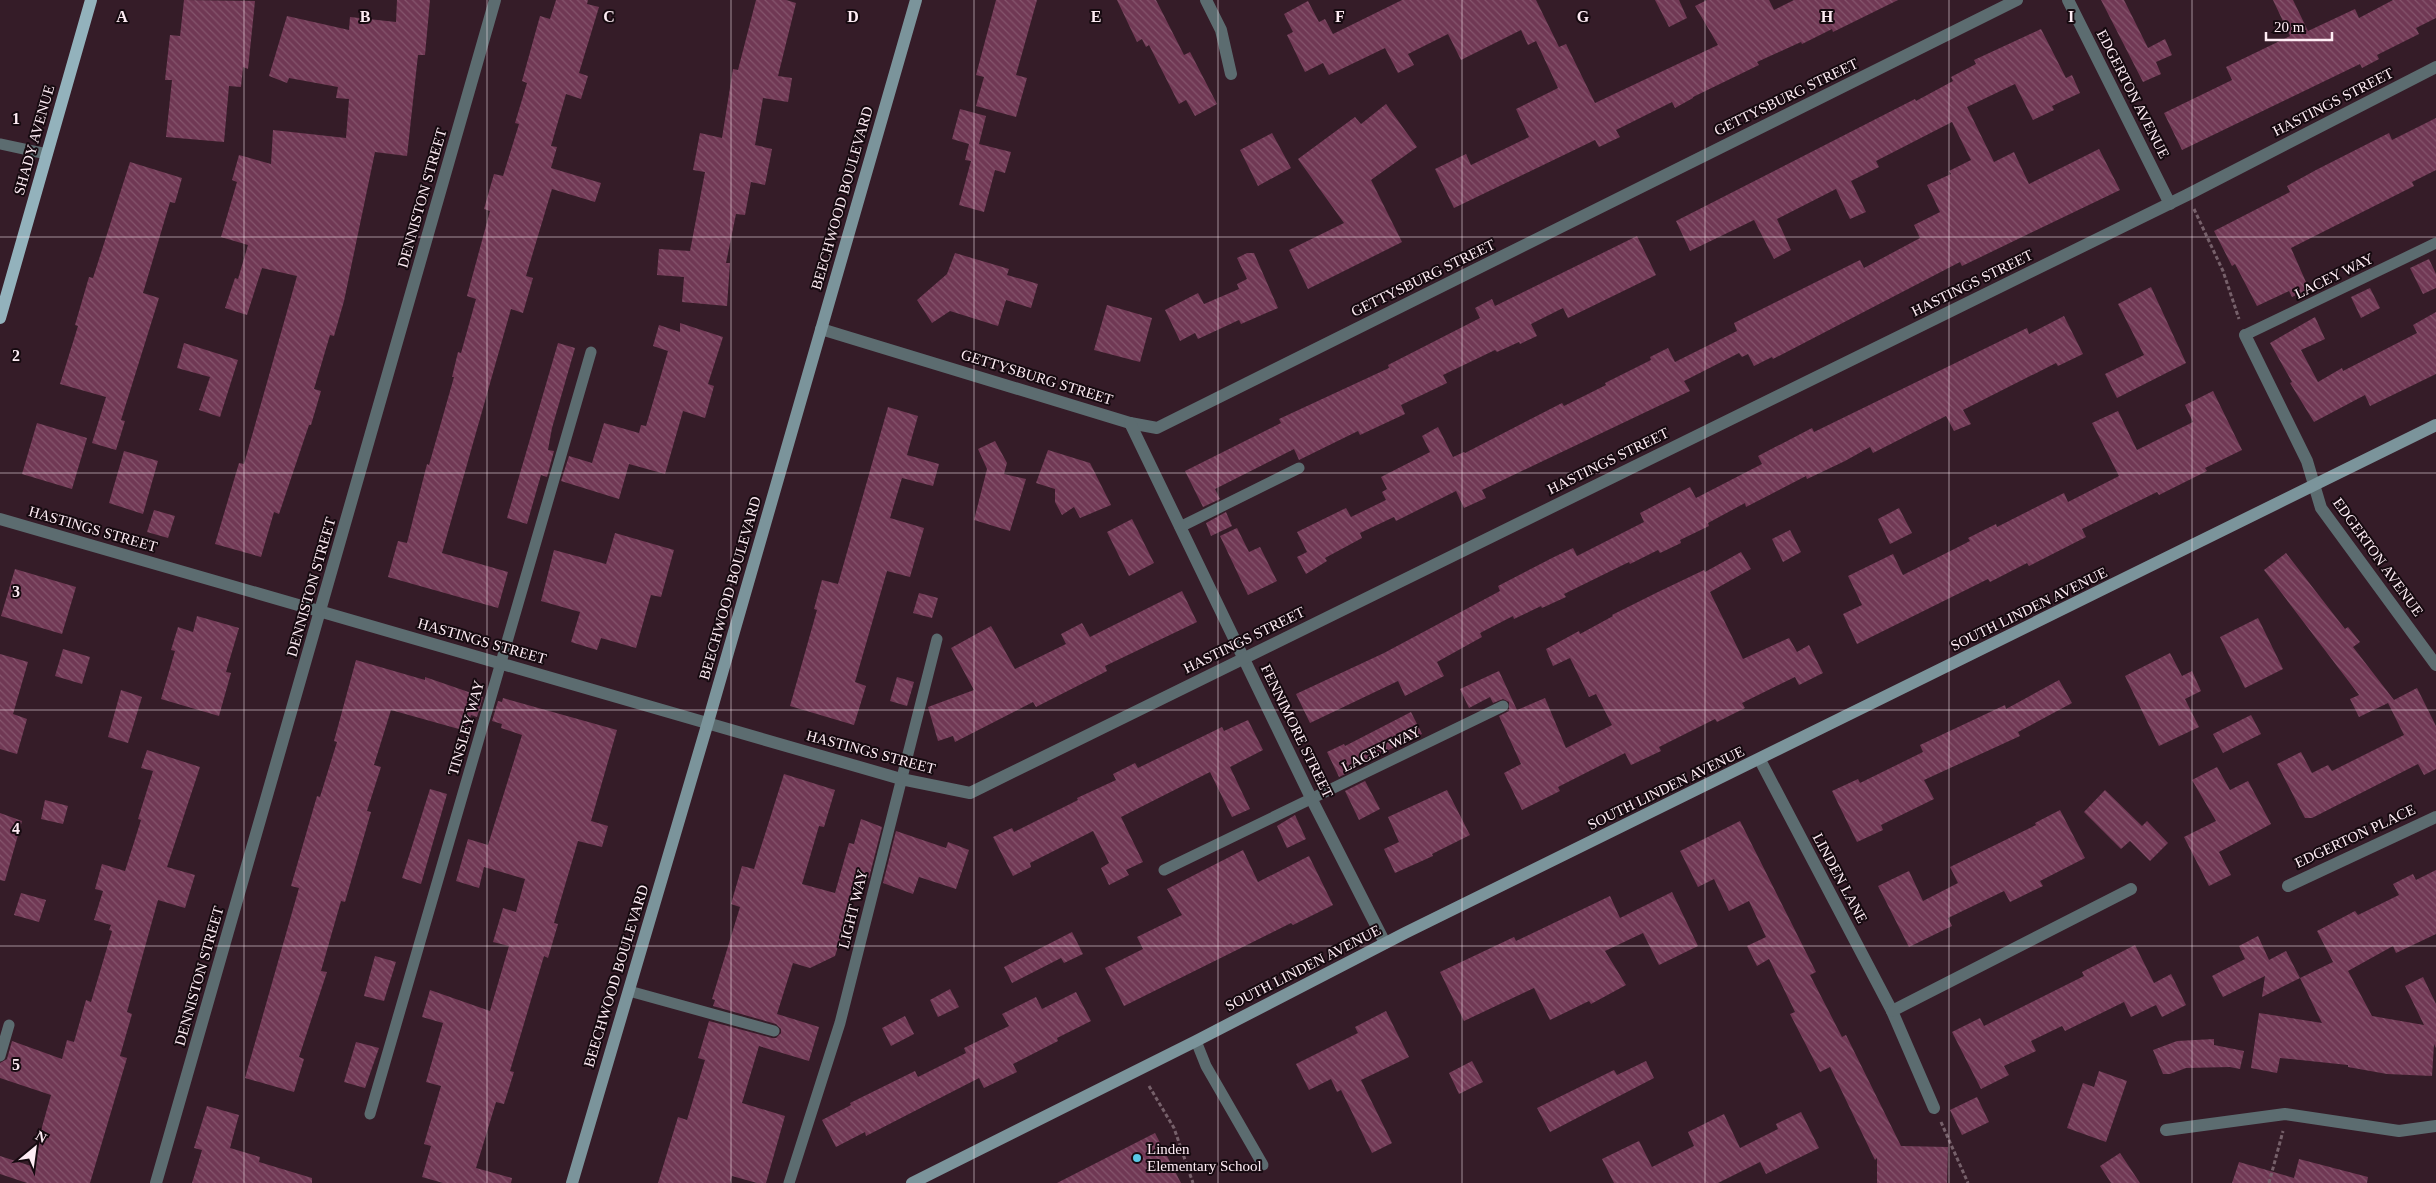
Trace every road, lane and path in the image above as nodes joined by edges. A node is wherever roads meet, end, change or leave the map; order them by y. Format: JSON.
{"nodes":[{"id":1,"x":91,"y":0,"type":"edge"},
{"id":2,"x":495,"y":0,"type":"edge"},
{"id":3,"x":916,"y":0,"type":"edge"},
{"id":4,"x":1206,"y":0,"type":"edge"},
{"id":5,"x":2017,"y":0,"type":"edge"},
{"id":6,"x":2068,"y":0,"type":"edge"},
{"id":7,"x":2436,"y":67,"type":"edge"},
{"id":8,"x":1231,"y":74,"type":"dead end"},
{"id":9,"x":0,"y":144,"type":"edge"},
{"id":10,"x":47,"y":154,"type":"junction"},
{"id":11,"x":2170,"y":204,"type":"junction"},
{"id":12,"x":2193,"y":209,"type":"dead end"},
{"id":13,"x":2436,"y":243,"type":"edge"},
{"id":14,"x":0,"y":318,"type":"edge"},
{"id":15,"x":821,"y":329,"type":"junction"},
{"id":16,"x":2245,"y":335,"type":"junction"},
{"id":17,"x":591,"y":352,"type":"dead end"},
{"id":18,"x":1130,"y":423,"type":"junction"},
{"id":19,"x":2436,"y":425,"type":"edge"},
{"id":20,"x":1300,"y":468,"type":"dead end"},
{"id":21,"x":2314,"y":486,"type":"junction"},
{"id":22,"x":0,"y":519,"type":"edge"},
{"id":23,"x":1180,"y":527,"type":"junction"},
{"id":24,"x":320,"y":613,"type":"junction"},
{"id":25,"x":937,"y":639,"type":"dead end"},
{"id":26,"x":1243,"y":658,"type":"junction"},
{"id":27,"x":500,"y":663,"type":"junction"},
{"id":28,"x":2436,"y":665,"type":"edge"},
{"id":29,"x":1504,"y":706,"type":"dead end"},
{"id":30,"x":708,"y":722,"type":"junction"},
{"id":31,"x":1760,"y":760,"type":"junction"},
{"id":32,"x":901,"y":779,"type":"junction"},
{"id":33,"x":1312,"y":800,"type":"junction"},
{"id":34,"x":2436,"y":816,"type":"edge"},
{"id":35,"x":1164,"y":870,"type":"dead end"},
{"id":36,"x":2288,"y":886,"type":"dead end"},
{"id":37,"x":2131,"y":889,"type":"dead end"},
{"id":38,"x":1385,"y":943,"type":"junction"},
{"id":39,"x":629,"y":991,"type":"junction"},
{"id":40,"x":1892,"y":1011,"type":"junction"},
{"id":41,"x":9,"y":1025,"type":"dead end"},
{"id":42,"x":774,"y":1031,"type":"dead end"},
{"id":43,"x":1196,"y":1041,"type":"junction"},
{"id":44,"x":0,"y":1056,"type":"edge"},
{"id":45,"x":1149,"y":1086,"type":"dead end"},
{"id":46,"x":1934,"y":1108,"type":"joint"},
{"id":47,"x":370,"y":1114,"type":"dead end"},
{"id":48,"x":2436,"y":1126,"type":"edge"},
{"id":49,"x":2284,"y":1128,"type":"dead end"},
{"id":50,"x":2166,"y":1130,"type":"dead end"},
{"id":51,"x":1264,"y":1165,"type":"dead end"},
{"id":52,"x":156,"y":1183,"type":"edge"},
{"id":53,"x":572,"y":1183,"type":"edge"},
{"id":54,"x":789,"y":1183,"type":"edge"},
{"id":55,"x":912,"y":1183,"type":"edge"},
{"id":56,"x":1193,"y":1183,"type":"edge"},
{"id":57,"x":1968,"y":1183,"type":"edge"},
{"id":58,"x":2269,"y":1183,"type":"edge"}],
"edges":[{"from":1,"to":10,"type":"main road","name":"SHADY AVENUE"},
{"from":2,"to":24,"type":"street","name":"DENNISTON STREET"},
{"from":3,"to":15,"type":"street","name":"BEECHWOOD BOULEVARD"},
{"from":4,"to":8,"type":"street"},
{"from":5,"to":18,"type":"street","name":"GETTYSBURG STREET"},
{"from":6,"to":11,"type":"street","name":"EDGERTON AVENUE"},
{"from":7,"to":11,"type":"street","name":"HASTINGS STREET"},
{"from":9,"to":10,"type":"lane"},
{"from":10,"to":14,"type":"main road","name":"SHADY AVENUE"},
{"from":11,"to":26,"type":"street","name":"HASTINGS STREET"},
{"from":12,"to":16,"type":"path"},
{"from":13,"to":16,"type":"lane","name":"LACEY WAY"},
{"from":15,"to":18,"type":"street","name":"GETTYSBURG STREET"},
{"from":15,"to":30,"type":"street","name":"BEECHWOOD BOULEVARD"},
{"from":16,"to":21,"type":"street","name":"EDGERTON AVENUE"},
{"from":17,"to":27,"type":"lane","name":"TINSLEY WAY"},
{"from":18,"to":23,"type":"street","name":"FENNIMORE STREET"},
{"from":19,"to":21,"type":"street","name":"SOUTH LINDEN AVENUE"},
{"from":20,"to":23,"type":"lane"},
{"from":21,"to":28,"type":"street","name":"EDGERTON AVENUE"},
{"from":21,"to":31,"type":"street","name":"SOUTH LINDEN AVENUE"},
{"from":22,"to":24,"type":"street","name":"HASTINGS STREET"},
{"from":23,"to":26,"type":"street","name":"FENNIMORE STREET"},
{"from":24,"to":27,"type":"street","name":"HASTINGS STREET"},
{"from":24,"to":52,"type":"street","name":"DENNISTON STREET"},
{"from":25,"to":32,"type":"lane","name":"LIGHT WAY"},
{"from":26,"to":32,"type":"street","name":"HASTINGS STREET"},
{"from":26,"to":33,"type":"street","name":"FENNIMORE STREET"},
{"from":27,"to":30,"type":"street","name":"HASTINGS STREET"},
{"from":27,"to":47,"type":"lane","name":"TINSLEY WAY"},
{"from":29,"to":33,"type":"lane","name":"LACEY WAY"},
{"from":30,"to":32,"type":"street","name":"HASTINGS STREET"},
{"from":30,"to":39,"type":"street","name":"BEECHWOOD BOULEVARD"},
{"from":31,"to":38,"type":"street","name":"SOUTH LINDEN AVENUE"},
{"from":31,"to":40,"type":"street","name":"LINDEN LANE"},
{"from":32,"to":54,"type":"lane","name":"LIGHT WAY"},
{"from":33,"to":35,"type":"lane","name":"LACEY WAY"},
{"from":33,"to":38,"type":"street","name":"FENNIMORE STREET"},
{"from":34,"to":36,"type":"street","name":"EDGERTON PLACE"},
{"from":37,"to":40,"type":"street"},
{"from":38,"to":43,"type":"street","name":"SOUTH LINDEN AVENUE"},
{"from":39,"to":42,"type":"lane"},
{"from":39,"to":53,"type":"street","name":"BEECHWOOD BOULEVARD"},
{"from":40,"to":46,"type":"street","name":"LINDEN LANE"},
{"from":41,"to":44,"type":"lane"},
{"from":43,"to":51,"type":"lane"},
{"from":43,"to":55,"type":"street","name":"SOUTH LINDEN AVENUE"},
{"from":45,"to":56,"type":"path"},
{"from":46,"to":57,"type":"path"},
{"from":48,"to":50,"type":"street"},
{"from":49,"to":58,"type":"path"}]}
